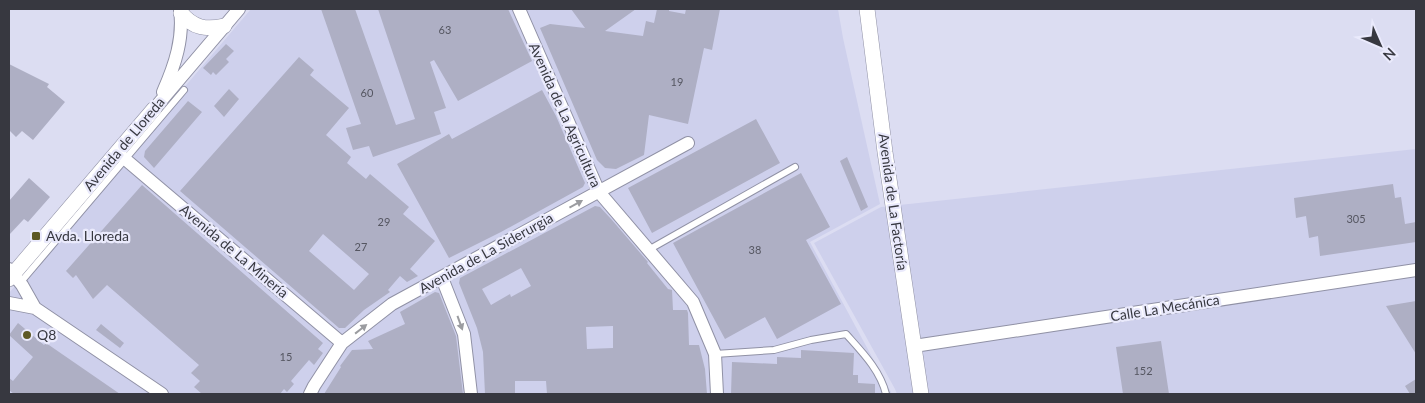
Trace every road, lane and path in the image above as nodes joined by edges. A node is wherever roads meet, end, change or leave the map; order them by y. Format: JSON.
{"nodes":[{"id":1,"x":239,"y":9,"type":"edge"},
{"id":2,"x":519,"y":9,"type":"edge"},
{"id":3,"x":867,"y":9,"type":"edge"},
{"id":4,"x":181,"y":11,"type":"edge"},
{"id":5,"x":224,"y":26,"type":"junction"},
{"id":6,"x":184,"y":90,"type":"dead end"},
{"id":7,"x":154,"y":109,"type":"junction"},
{"id":8,"x":688,"y":143,"type":"dead end"},
{"id":9,"x":125,"y":159,"type":"junction"},
{"id":10,"x":795,"y":167,"type":"dead end"},
{"id":11,"x":599,"y":192,"type":"junction"},
{"id":12,"x":650,"y":249,"type":"junction"},
{"id":13,"x":1416,"y":270,"type":"edge"},
{"id":14,"x":13,"y":276,"type":"edge"},
{"id":15,"x":442,"y":278,"type":"junction"},
{"id":16,"x":9,"y":303,"type":"edge"},
{"id":17,"x":35,"y":308,"type":"junction"},
{"id":18,"x":342,"y":343,"type":"junction"},
{"id":19,"x":914,"y":346,"type":"junction"},
{"id":20,"x":715,"y":354,"type":"junction"},
{"id":21,"x":162,"y":394,"type":"edge"},
{"id":22,"x":310,"y":394,"type":"edge"},
{"id":23,"x":471,"y":394,"type":"edge"},
{"id":24,"x":717,"y":394,"type":"edge"},
{"id":25,"x":886,"y":394,"type":"edge"},
{"id":26,"x":921,"y":394,"type":"edge"}],
"edges":[{"from":1,"to":5,"type":"street","name":"Avenida de Lloreda"},
{"from":2,"to":11,"type":"street","name":"Avenida de La Agricultura"},
{"from":3,"to":19,"type":"street","name":"Avenida de La Factoría"},
{"from":4,"to":5,"type":"street"},
{"from":4,"to":7,"type":"street"},
{"from":5,"to":7,"type":"street","name":"Avenida de Lloreda"},
{"from":6,"to":9,"type":"lane","name":"Avenida de Lloreda"},
{"from":7,"to":14,"type":"street","name":"Avenida de Lloreda"},
{"from":8,"to":11,"type":"street","name":"Avenida de La Siderurgia"},
{"from":9,"to":14,"type":"lane","name":"Avenida de Lloreda"},
{"from":9,"to":18,"type":"street","name":"Avenida de La Minería"},
{"from":10,"to":12,"type":"lane"},
{"from":11,"to":12,"type":"street","name":"Avenida de La Agricultura"},
{"from":15,"to":11,"type":"street","name":"Avenida de La Siderurgia","one_way":true},
{"from":12,"to":20,"type":"street","name":"Avenida de La Agricultura"},
{"from":13,"to":19,"type":"street","name":"Calle La Mecánica"},
{"from":14,"to":17,"type":"street"},
{"from":18,"to":15,"type":"street","name":"Avenida de La Siderurgia","one_way":true},
{"from":15,"to":23,"type":"street","one_way":true},
{"from":16,"to":17,"type":"street"},
{"from":17,"to":21,"type":"street"},
{"from":18,"to":22,"type":"street","name":"Avenida de La Siderurgia"},
{"from":19,"to":26,"type":"street","name":"Avenida de La Factoría"},
{"from":20,"to":24,"type":"street","name":"Avenida de La Agricultura"},
{"from":20,"to":25,"type":"lane"}]}
